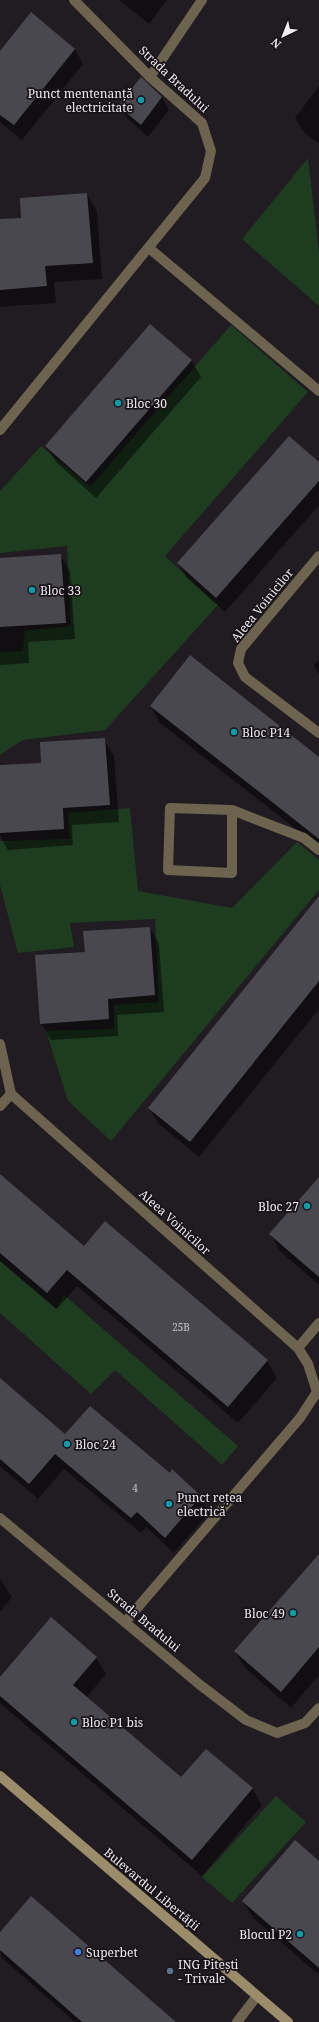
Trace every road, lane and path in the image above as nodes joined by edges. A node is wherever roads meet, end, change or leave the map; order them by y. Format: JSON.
{"nodes":[{"id":1,"x":74,"y":0,"type":"edge"},
{"id":2,"x":202,"y":0,"type":"edge"},
{"id":3,"x":150,"y":77,"type":"junction"},
{"id":4,"x":149,"y":248,"type":"junction"},
{"id":5,"x":319,"y":391,"type":"edge"},
{"id":6,"x":0,"y":430,"type":"edge"},
{"id":7,"x":319,"y":556,"type":"edge"},
{"id":8,"x":319,"y":733,"type":"edge"},
{"id":9,"x":232,"y":810,"type":"junction"},
{"id":10,"x":319,"y":850,"type":"edge"},
{"id":11,"x":0,"y":1044,"type":"edge"},
{"id":12,"x":11,"y":1094,"type":"junction"},
{"id":13,"x":0,"y":1106,"type":"edge"},
{"id":14,"x":319,"y":1323,"type":"edge"},
{"id":15,"x":298,"y":1348,"type":"junction"},
{"id":16,"x":0,"y":1518,"type":"edge"},
{"id":17,"x":126,"y":1621,"type":"junction"},
{"id":18,"x":319,"y":1708,"type":"edge"},
{"id":19,"x":0,"y":1776,"type":"edge"},
{"id":20,"x":257,"y":1996,"type":"junction"},
{"id":21,"x":237,"y":2022,"type":"edge"},
{"id":22,"x":288,"y":2022,"type":"edge"}],
"edges":[{"from":1,"to":3,"type":"street","name":"Strada Bradului"},
{"from":2,"to":3,"type":"street"},
{"from":3,"to":4,"type":"street","name":"Strada Bradului"},
{"from":4,"to":5,"type":"street"},
{"from":4,"to":6,"type":"street","name":"Strada Bradului"},
{"from":7,"to":8,"type":"street","name":"Aleea Voinicilor"},
{"from":9,"to":9,"type":"street"},
{"from":9,"to":10,"type":"street"},
{"from":11,"to":12,"type":"street"},
{"from":12,"to":13,"type":"street"},
{"from":12,"to":15,"type":"street","name":"Aleea Voinicilor"},
{"from":14,"to":15,"type":"street"},
{"from":15,"to":17,"type":"street","name":"Aleea Voinicilor"},
{"from":16,"to":17,"type":"street","name":"Strada Bradului"},
{"from":17,"to":18,"type":"street","name":"Strada Bradului"},
{"from":19,"to":20,"type":"main road","name":"Bulevardul Libertății"},
{"from":20,"to":21,"type":"street"},
{"from":20,"to":22,"type":"main road","name":"Bulevardul Libertății"}]}
